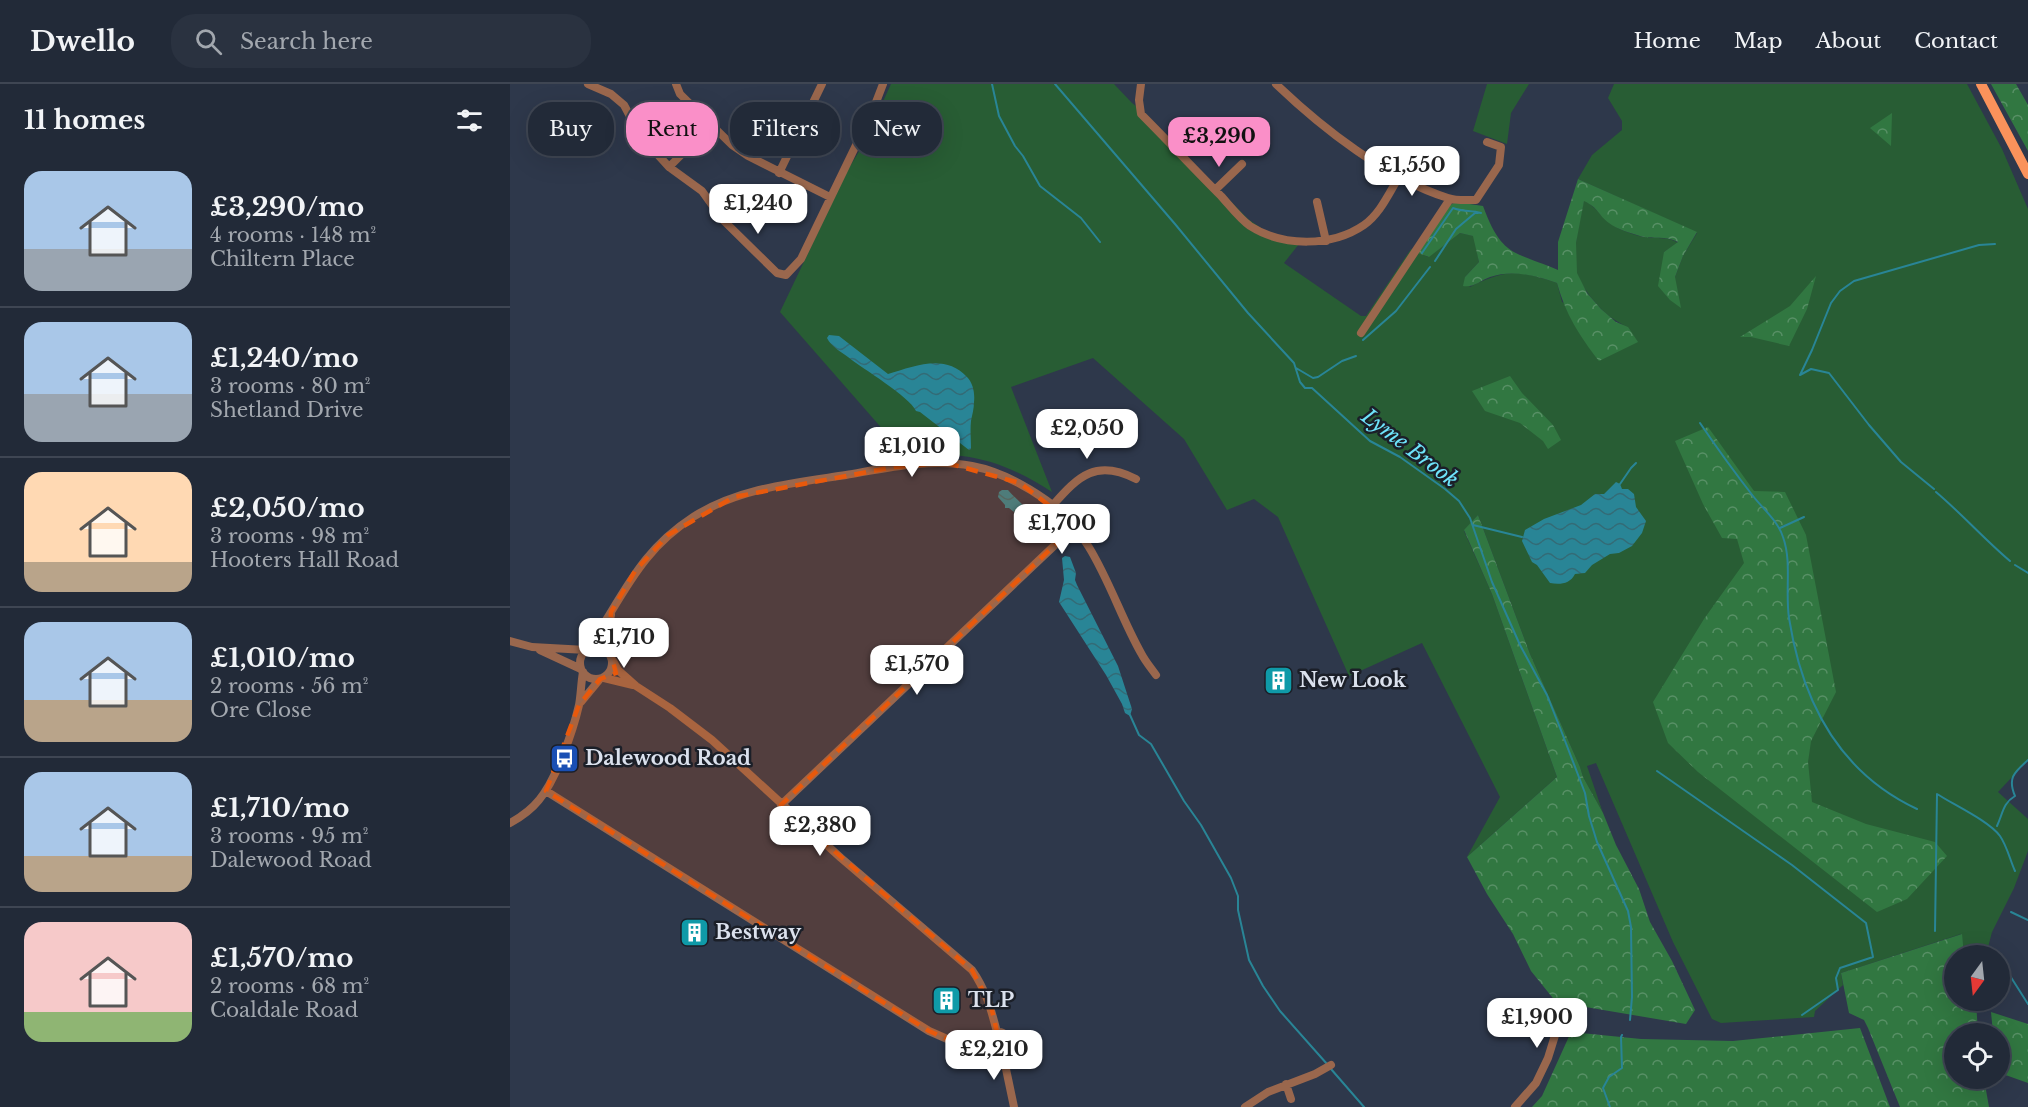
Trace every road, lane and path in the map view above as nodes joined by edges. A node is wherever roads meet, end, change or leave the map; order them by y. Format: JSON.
{"nodes":[{"id":1,"x":588,"y":84,"type":"edge"},
{"id":2,"x":676,"y":84,"type":"edge"},
{"id":3,"x":822,"y":84,"type":"edge"},
{"id":4,"x":883,"y":84,"type":"edge"},
{"id":5,"x":1141,"y":84,"type":"edge"},
{"id":6,"x":1276,"y":84,"type":"edge"},
{"id":7,"x":1981,"y":84,"type":"edge"},
{"id":8,"x":688,"y":102,"type":"edge"},
{"id":9,"x":1192,"y":127,"type":"dead end"},
{"id":10,"x":718,"y":131,"type":"edge"},
{"id":11,"x":1487,"y":142,"type":"dead end"},
{"id":12,"x":1174,"y":147,"type":"junction"},
{"id":13,"x":680,"y":156,"type":"edge"},
{"id":14,"x":1242,"y":164,"type":"dead end"},
{"id":15,"x":669,"y":167,"type":"junction"},
{"id":16,"x":779,"y":173,"type":"junction"},
{"id":17,"x":2028,"y":174,"type":"edge"},
{"id":18,"x":1399,"y":177,"type":"junction"},
{"id":19,"x":1215,"y":190,"type":"junction"},
{"id":20,"x":830,"y":197,"type":"junction"},
{"id":21,"x":1450,"y":199,"type":"junction"},
{"id":22,"x":1317,"y":202,"type":"dead end"},
{"id":23,"x":1326,"y":241,"type":"junction"},
{"id":24,"x":1361,"y":333,"type":"dead end"},
{"id":25,"x":1136,"y":479,"type":"dead end"},
{"id":26,"x":1053,"y":505,"type":"junction"},
{"id":27,"x":1074,"y":527,"type":"junction"},
{"id":28,"x":611,"y":612,"type":"junction"},
{"id":29,"x":510,"y":640,"type":"edge"},
{"id":30,"x":532,"y":646,"type":"junction"},
{"id":31,"x":588,"y":649,"type":"junction"},
{"id":32,"x":612,"y":659,"type":"junction"},
{"id":33,"x":582,"y":671,"type":"junction"},
{"id":34,"x":1156,"y":675,"type":"dead end"},
{"id":35,"x":602,"y":678,"type":"junction"},
{"id":36,"x":636,"y":686,"type":"junction"},
{"id":37,"x":579,"y":705,"type":"junction"},
{"id":38,"x":546,"y":791,"type":"junction"},
{"id":39,"x":781,"y":806,"type":"junction"},
{"id":40,"x":510,"y":823,"type":"edge"},
{"id":41,"x":1576,"y":1028,"type":"dead end"},
{"id":42,"x":997,"y":1032,"type":"junction"},
{"id":43,"x":990,"y":1043,"type":"junction"},
{"id":44,"x":1002,"y":1050,"type":"junction"},
{"id":45,"x":1331,"y":1065,"type":"dead end"},
{"id":46,"x":1286,"y":1084,"type":"junction"},
{"id":47,"x":1291,"y":1099,"type":"dead end"},
{"id":48,"x":1014,"y":1107,"type":"edge"},
{"id":49,"x":1245,"y":1107,"type":"edge"},
{"id":50,"x":1515,"y":1107,"type":"edge"}],
"edges":[{"from":1,"to":15,"type":"street"},
{"from":2,"to":8,"type":"street"},
{"from":3,"to":16,"type":"street"},
{"from":4,"to":20,"type":"street"},
{"from":5,"to":12,"type":"street"},
{"from":6,"to":18,"type":"street"},
{"from":7,"to":17,"type":"main road"},
{"from":9,"to":12,"type":"street"},
{"from":10,"to":16,"type":"street"},
{"from":11,"to":21,"type":"street"},
{"from":12,"to":19,"type":"street"},
{"from":13,"to":15,"type":"street"},
{"from":14,"to":19,"type":"street"},
{"from":15,"to":20,"type":"street"},
{"from":16,"to":20,"type":"street"},
{"from":18,"to":21,"type":"street"},
{"from":18,"to":23,"type":"street"},
{"from":19,"to":23,"type":"street"},
{"from":21,"to":24,"type":"street"},
{"from":22,"to":23,"type":"street"},
{"from":25,"to":26,"type":"street"},
{"from":26,"to":27,"type":"street"},
{"from":26,"to":28,"type":"street"},
{"from":27,"to":34,"type":"street"},
{"from":27,"to":39,"type":"street"},
{"from":28,"to":31,"type":"street"},
{"from":28,"to":32,"type":"street"},
{"from":29,"to":30,"type":"street"},
{"from":30,"to":31,"type":"street"},
{"from":30,"to":33,"type":"street"},
{"from":31,"to":32,"type":"street"},
{"from":31,"to":33,"type":"street"},
{"from":32,"to":35,"type":"street"},
{"from":32,"to":36,"type":"street"},
{"from":33,"to":35,"type":"street"},
{"from":33,"to":37,"type":"street"},
{"from":35,"to":36,"type":"street"},
{"from":35,"to":37,"type":"street"},
{"from":36,"to":39,"type":"street"},
{"from":37,"to":38,"type":"street"},
{"from":38,"to":40,"type":"street"},
{"from":38,"to":43,"type":"street"},
{"from":39,"to":42,"type":"street"},
{"from":41,"to":50,"type":"street"},
{"from":42,"to":43,"type":"street"},
{"from":42,"to":44,"type":"street"},
{"from":43,"to":44,"type":"street"},
{"from":44,"to":48,"type":"street"},
{"from":45,"to":46,"type":"street"},
{"from":46,"to":47,"type":"street"},
{"from":46,"to":49,"type":"street"}]}
